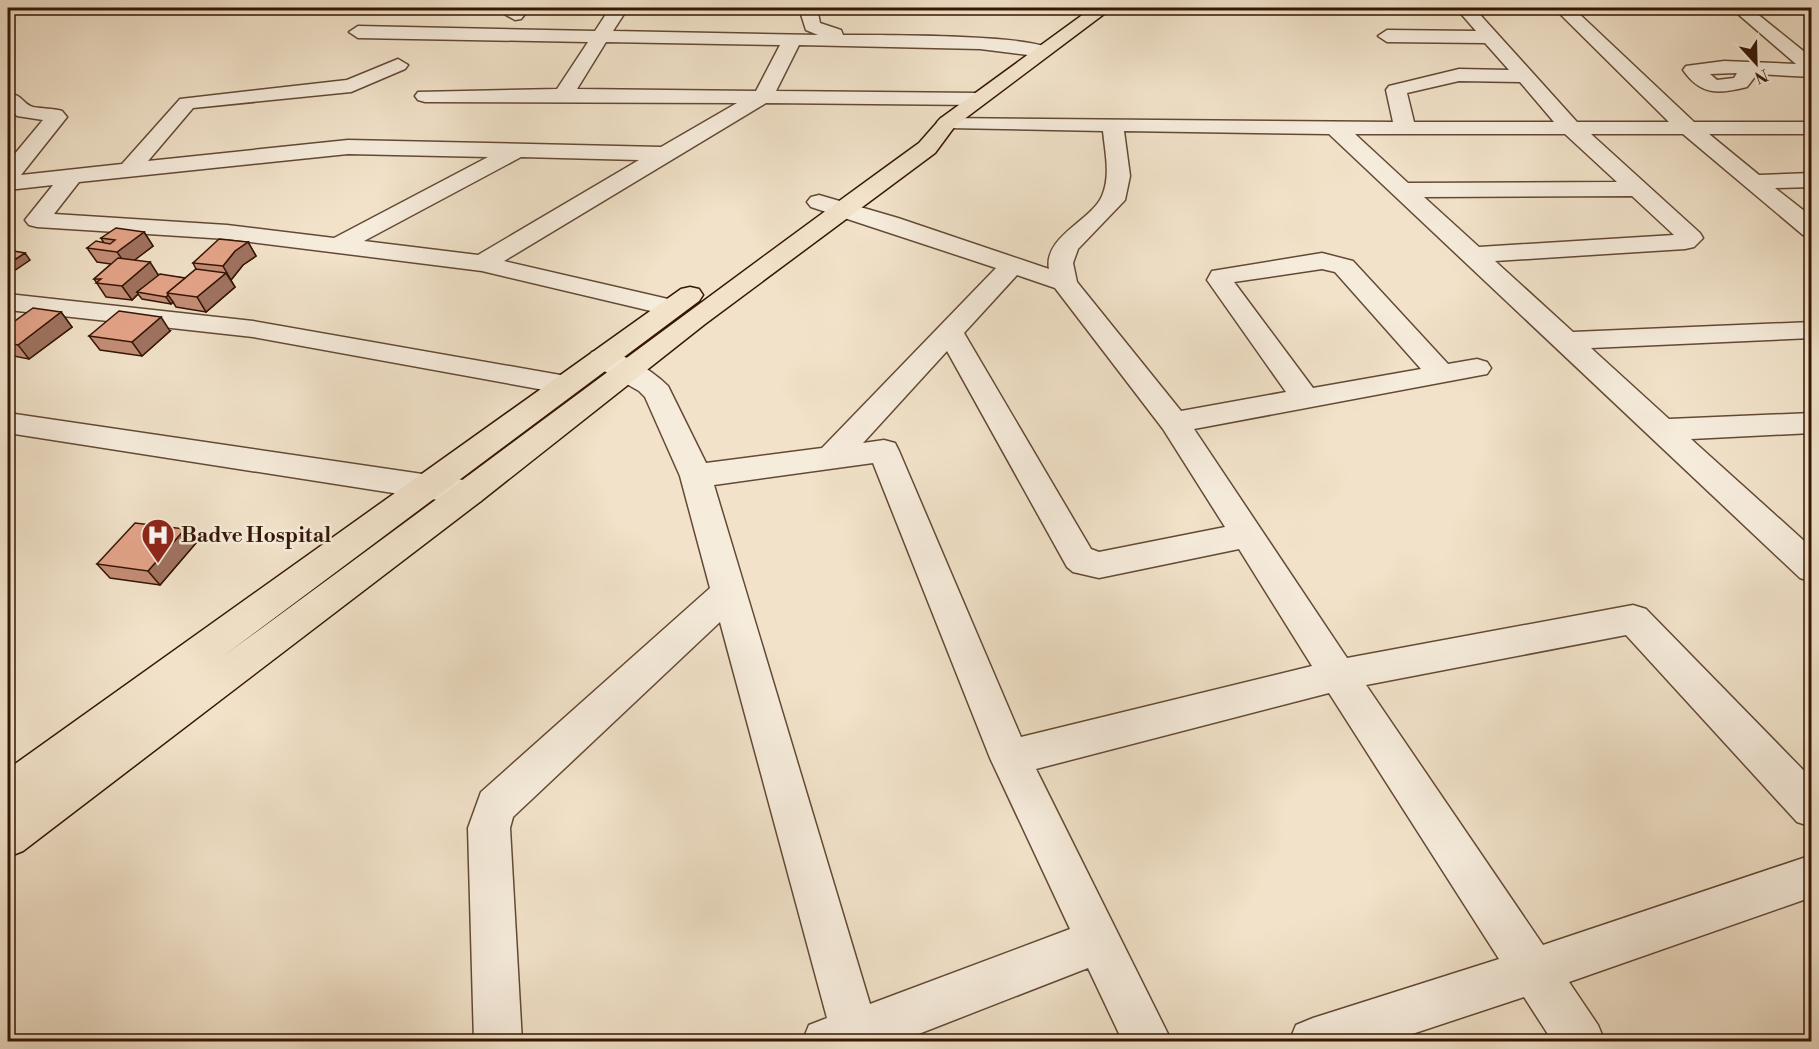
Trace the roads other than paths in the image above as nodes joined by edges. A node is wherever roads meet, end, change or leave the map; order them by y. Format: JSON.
{"nodes":[{"id":1,"x":619,"y":8,"type":"edge"},
{"id":2,"x":808,"y":8,"type":"edge"},
{"id":3,"x":1103,"y":8,"type":"edge"},
{"id":4,"x":1465,"y":8,"type":"edge"},
{"id":5,"x":1563,"y":8,"type":"edge"},
{"id":6,"x":1740,"y":8,"type":"edge"},
{"id":7,"x":357,"y":32,"type":"dead end"},
{"id":8,"x":1387,"y":36,"type":"dead end"},
{"id":9,"x":601,"y":37,"type":"junction"},
{"id":10,"x":1491,"y":37,"type":"junction"},
{"id":11,"x":792,"y":40,"type":"junction"},
{"id":12,"x":829,"y":40,"type":"junction"},
{"id":13,"x":1044,"y":51,"type":"junction"},
{"id":14,"x":398,"y":65,"type":"dead end"},
{"id":15,"x":1751,"y":69,"type":"dead end"},
{"id":16,"x":1812,"y":70,"type":"edge"},
{"id":17,"x":1523,"y":76,"type":"junction"},
{"id":18,"x":563,"y":95,"type":"junction"},
{"id":19,"x":425,"y":96,"type":"dead end"},
{"id":20,"x":763,"y":96,"type":"junction"},
{"id":21,"x":978,"y":99,"type":"junction"},
{"id":22,"x":13,"y":100,"type":"dead end"},
{"id":23,"x":1113,"y":124,"type":"junction"},
{"id":24,"x":946,"y":125,"type":"junction"},
{"id":25,"x":1335,"y":128,"type":"junction"},
{"id":26,"x":1405,"y":128,"type":"junction"},
{"id":27,"x":1571,"y":128,"type":"junction"},
{"id":28,"x":1688,"y":128,"type":"junction"},
{"id":29,"x":1812,"y":128,"type":"edge"},
{"id":30,"x":518,"y":151,"type":"junction"},
{"id":31,"x":665,"y":154,"type":"junction"},
{"id":32,"x":128,"y":171,"type":"junction"},
{"id":33,"x":8,"y":176,"type":"edge"},
{"id":34,"x":71,"y":177,"type":"junction"},
{"id":35,"x":1812,"y":180,"type":"edge"},
{"id":36,"x":1751,"y":182,"type":"junction"},
{"id":37,"x":8,"y":183,"type":"edge"},
{"id":38,"x":1637,"y":189,"type":"junction"},
{"id":39,"x":1403,"y":190,"type":"junction"},
{"id":40,"x":829,"y":206,"type":"junction"},
{"id":41,"x":1812,"y":231,"type":"edge"},
{"id":42,"x":338,"y":245,"type":"junction"},
{"id":43,"x":1474,"y":255,"type":"junction"},
{"id":44,"x":482,"y":263,"type":"junction"},
{"id":45,"x":1012,"y":266,"type":"junction"},
{"id":46,"x":1064,"y":283,"type":"junction"},
{"id":47,"x":8,"y":302,"type":"edge"},
{"id":48,"x":672,"y":308,"type":"junction"},
{"id":49,"x":1812,"y":330,"type":"edge"},
{"id":50,"x":950,"y":332,"type":"junction"},
{"id":51,"x":1564,"y":342,"type":"junction"},
{"id":52,"x":615,"y":365,"type":"junction"},
{"id":53,"x":1477,"y":368,"type":"dead end"},
{"id":54,"x":1441,"y":375,"type":"junction"},
{"id":55,"x":566,"y":384,"type":"junction"},
{"id":56,"x":1306,"y":399,"type":"junction"},
{"id":57,"x":1174,"y":422,"type":"junction"},
{"id":58,"x":8,"y":423,"type":"edge"},
{"id":59,"x":1812,"y":423,"type":"edge"},
{"id":60,"x":1660,"y":430,"type":"junction"},
{"id":61,"x":831,"y":458,"type":"junction"},
{"id":62,"x":696,"y":476,"type":"junction"},
{"id":63,"x":425,"y":486,"type":"junction"},
{"id":64,"x":470,"y":493,"type":"junction"},
{"id":65,"x":1247,"y":535,"type":"junction"},
{"id":66,"x":1812,"y":570,"type":"edge"},
{"id":67,"x":729,"y":592,"type":"junction"},
{"id":68,"x":1338,"y":675,"type":"junction"},
{"id":69,"x":1010,"y":758,"type":"junction"},
{"id":70,"x":8,"y":792,"type":"edge"},
{"id":71,"x":1812,"y":808,"type":"edge"},
{"id":72,"x":8,"y":837,"type":"edge"},
{"id":73,"x":1812,"y":876,"type":"edge"},
{"id":74,"x":1099,"y":941,"type":"junction"},
{"id":75,"x":1533,"y":970,"type":"junction"},
{"id":76,"x":840,"y":1038,"type":"edge"},
{"id":77,"x":498,"y":1041,"type":"edge"},
{"id":78,"x":1148,"y":1041,"type":"edge"},
{"id":79,"x":1313,"y":1041,"type":"edge"},
{"id":80,"x":1581,"y":1041,"type":"edge"}],
"edges":[{"from":1,"to":9,"type":"street"},
{"from":2,"to":12,"type":"street"},
{"from":3,"to":13,"type":"main road"},
{"from":4,"to":10,"type":"street"},
{"from":5,"to":28,"type":"street"},
{"from":6,"to":16,"type":"street"},
{"from":7,"to":9,"type":"street"},
{"from":8,"to":10,"type":"street"},
{"from":9,"to":11,"type":"street"},
{"from":9,"to":18,"type":"street"},
{"from":10,"to":17,"type":"street"},
{"from":11,"to":12,"type":"street"},
{"from":11,"to":20,"type":"street"},
{"from":12,"to":13,"type":"street"},
{"from":13,"to":21,"type":"main road"},
{"from":14,"to":32,"type":"street"},
{"from":15,"to":16,"type":"street"},
{"from":17,"to":26,"type":"street"},
{"from":17,"to":27,"type":"street"},
{"from":18,"to":19,"type":"street"},
{"from":18,"to":20,"type":"street"},
{"from":20,"to":21,"type":"street"},
{"from":20,"to":31,"type":"street"},
{"from":21,"to":24,"type":"main road"},
{"from":22,"to":33,"type":"street"},
{"from":23,"to":24,"type":"street"},
{"from":23,"to":25,"type":"street"},
{"from":23,"to":46,"type":"street"},
{"from":24,"to":40,"type":"main road"},
{"from":25,"to":26,"type":"street"},
{"from":25,"to":39,"type":"street"},
{"from":26,"to":27,"type":"street"},
{"from":27,"to":28,"type":"street"},
{"from":27,"to":38,"type":"street"},
{"from":28,"to":29,"type":"street"},
{"from":28,"to":36,"type":"street"},
{"from":30,"to":31,"type":"street"},
{"from":30,"to":32,"type":"street"},
{"from":30,"to":42,"type":"street"},
{"from":31,"to":44,"type":"street"},
{"from":32,"to":34,"type":"street"},
{"from":34,"to":37,"type":"street"},
{"from":34,"to":42,"type":"street"},
{"from":35,"to":36,"type":"street"},
{"from":36,"to":41,"type":"street"},
{"from":38,"to":39,"type":"street"},
{"from":38,"to":43,"type":"street"},
{"from":39,"to":43,"type":"street"},
{"from":40,"to":45,"type":"street"},
{"from":40,"to":48,"type":"main road"},
{"from":40,"to":52,"type":"main road"},
{"from":42,"to":44,"type":"street"},
{"from":43,"to":51,"type":"street"},
{"from":44,"to":48,"type":"street"},
{"from":45,"to":46,"type":"street"},
{"from":45,"to":50,"type":"street"},
{"from":46,"to":57,"type":"street"},
{"from":47,"to":55,"type":"street"},
{"from":48,"to":52,"type":"main road"},
{"from":49,"to":51,"type":"street"},
{"from":50,"to":61,"type":"street"},
{"from":50,"to":65,"type":"street"},
{"from":51,"to":60,"type":"street"},
{"from":52,"to":55,"type":"main road"},
{"from":52,"to":62,"type":"street"},
{"from":52,"to":64,"type":"main road"},
{"from":53,"to":54,"type":"street"},
{"from":54,"to":56,"type":"street"},
{"from":54,"to":56,"type":"street"},
{"from":55,"to":63,"type":"main road"},
{"from":56,"to":57,"type":"street"},
{"from":57,"to":65,"type":"street"},
{"from":58,"to":63,"type":"street"},
{"from":59,"to":60,"type":"street"},
{"from":60,"to":66,"type":"street"},
{"from":61,"to":62,"type":"street"},
{"from":61,"to":69,"type":"street"},
{"from":62,"to":67,"type":"street"},
{"from":63,"to":64,"type":"street"},
{"from":63,"to":70,"type":"main road"},
{"from":64,"to":72,"type":"main road"},
{"from":65,"to":68,"type":"street"},
{"from":67,"to":76,"type":"street"},
{"from":67,"to":77,"type":"street"},
{"from":68,"to":69,"type":"street"},
{"from":68,"to":71,"type":"street"},
{"from":68,"to":75,"type":"street"},
{"from":69,"to":74,"type":"street"},
{"from":73,"to":75,"type":"street"},
{"from":74,"to":76,"type":"street"},
{"from":74,"to":78,"type":"street"},
{"from":75,"to":79,"type":"street"},
{"from":75,"to":80,"type":"street"}]}
